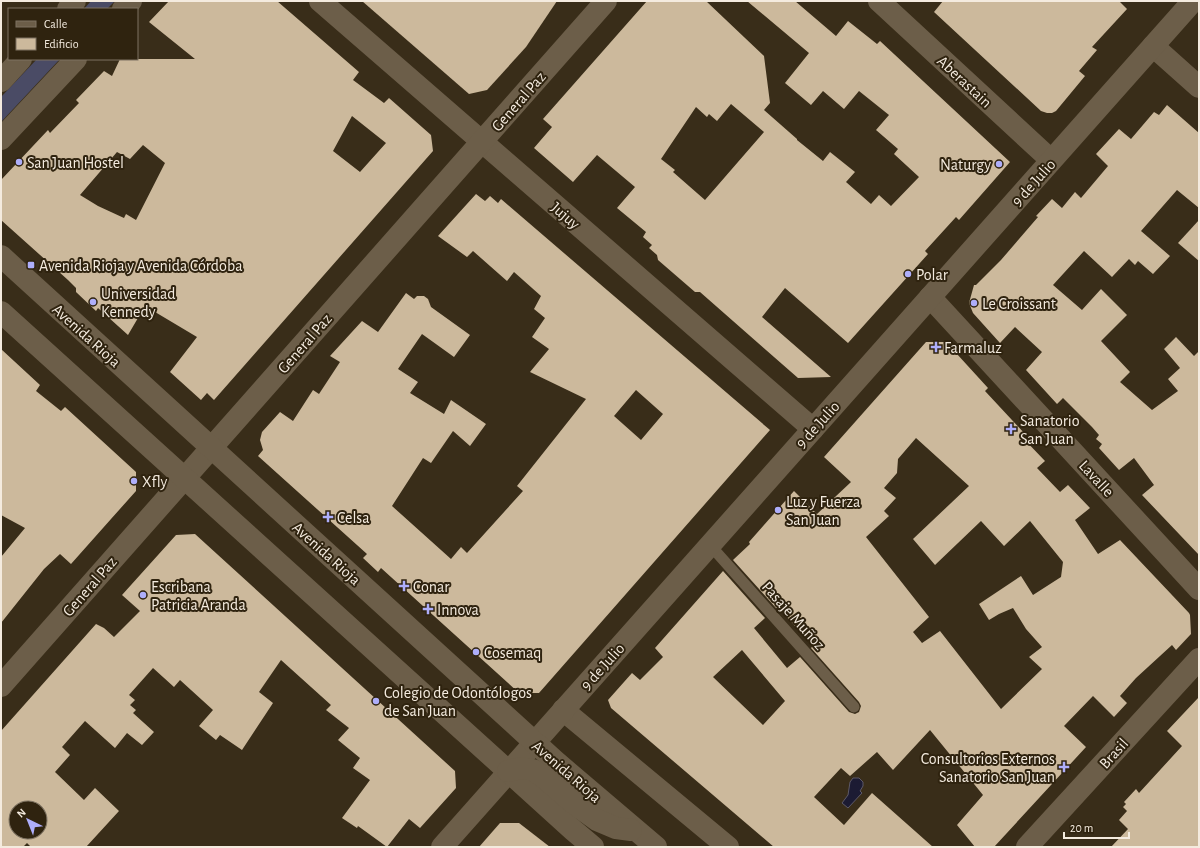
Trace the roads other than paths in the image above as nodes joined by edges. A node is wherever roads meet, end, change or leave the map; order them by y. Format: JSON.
{"nodes":[{"id":1,"x":320,"y":1,"type":"edge"},
{"id":2,"x":606,"y":1,"type":"edge"},
{"id":3,"x":879,"y":1,"type":"edge"},
{"id":4,"x":1194,"y":1,"type":"edge"},
{"id":5,"x":1153,"y":46,"type":"junction"},
{"id":6,"x":20,"y":60,"type":"edge"},
{"id":7,"x":75,"y":60,"type":"edge"},
{"id":8,"x":1,"y":80,"type":"edge"},
{"id":9,"x":1199,"y":87,"type":"edge"},
{"id":10,"x":1,"y":138,"type":"edge"},
{"id":11,"x":482,"y":142,"type":"junction"},
{"id":12,"x":1051,"y":160,"type":"junction"},
{"id":13,"x":1,"y":256,"type":"edge"},
{"id":14,"x":930,"y":297,"type":"junction"},
{"id":15,"x":1,"y":312,"type":"edge"},
{"id":16,"x":813,"y":429,"type":"junction"},
{"id":17,"x":211,"y":448,"type":"junction"},
{"id":18,"x":184,"y":478,"type":"junction"},
{"id":19,"x":710,"y":545,"type":"junction"},
{"id":20,"x":1199,"y":589,"type":"edge"},
{"id":21,"x":1199,"y":659,"type":"edge"},
{"id":22,"x":1,"y":686,"type":"edge"},
{"id":23,"x":854,"y":707,"type":"dead end"},
{"id":24,"x":563,"y":710,"type":"junction"},
{"id":25,"x":534,"y":742,"type":"junction"},
{"id":26,"x":508,"y":771,"type":"junction"},
{"id":27,"x":636,"y":831,"type":"junction"},
{"id":28,"x":442,"y":847,"type":"edge"},
{"id":29,"x":593,"y":847,"type":"edge"},
{"id":30,"x":656,"y":847,"type":"edge"},
{"id":31,"x":728,"y":847,"type":"edge"},
{"id":32,"x":1027,"y":847,"type":"edge"}],
"edges":[{"from":1,"to":11,"type":"street","name":"Jujuy"},
{"from":2,"to":11,"type":"street","name":"General Paz"},
{"from":3,"to":12,"type":"street","name":"Aberastain"},
{"from":4,"to":5,"type":"street","name":"9 de Julio"},
{"from":5,"to":9,"type":"street"},
{"from":5,"to":12,"type":"street","name":"9 de Julio"},
{"from":6,"to":8,"type":"street"},
{"from":7,"to":10,"type":"street"},
{"from":11,"to":16,"type":"street","name":"Jujuy"},
{"from":11,"to":17,"type":"street","name":"General Paz"},
{"from":12,"to":14,"type":"street","name":"9 de Julio"},
{"from":13,"to":17,"type":"street","name":"Avenida Rioja"},
{"from":14,"to":16,"type":"street","name":"9 de Julio"},
{"from":14,"to":20,"type":"street","name":"Lavalle"},
{"from":15,"to":18,"type":"street"},
{"from":16,"to":19,"type":"street","name":"9 de Julio"},
{"from":17,"to":18,"type":"street","name":"General Paz"},
{"from":17,"to":25,"type":"street","name":"Avenida Rioja"},
{"from":18,"to":22,"type":"street","name":"General Paz"},
{"from":18,"to":26,"type":"street"},
{"from":19,"to":23,"type":"lane","name":"Pasaje Muñoz"},
{"from":19,"to":24,"type":"street","name":"9 de Julio"},
{"from":21,"to":32,"type":"street","name":"Brasil"},
{"from":24,"to":25,"type":"street","name":"9 de Julio"},
{"from":24,"to":31,"type":"street"},
{"from":25,"to":26,"type":"street","name":"9 de Julio"},
{"from":25,"to":27,"type":"street","name":"Avenida Rioja"},
{"from":26,"to":27,"type":"street"},
{"from":26,"to":28,"type":"street","name":"9 de Julio"},
{"from":26,"to":29,"type":"street"},
{"from":27,"to":30,"type":"street","name":"Avenida Rioja"}]}
